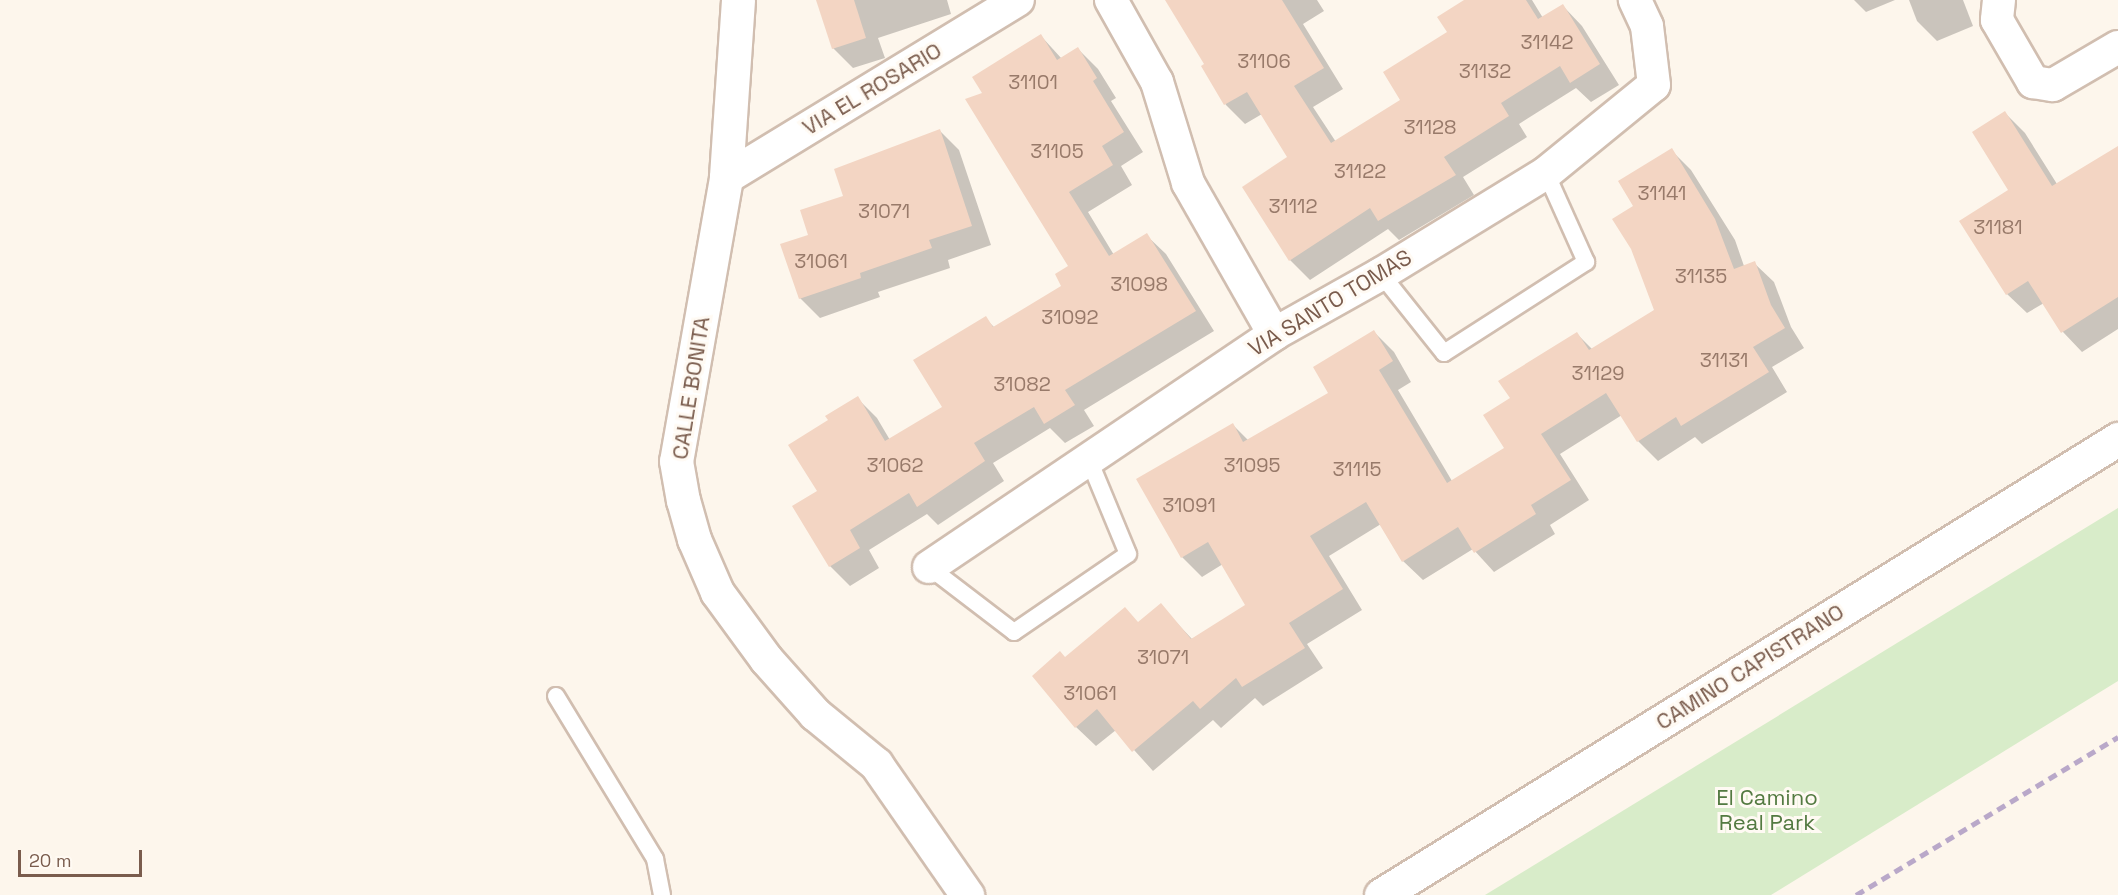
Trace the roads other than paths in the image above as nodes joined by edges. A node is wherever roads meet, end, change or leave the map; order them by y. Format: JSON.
{"nodes":[{"id":1,"x":738,"y":0,"type":"edge"},
{"id":2,"x":1018,"y":0,"type":"edge"},
{"id":3,"x":1111,"y":0,"type":"edge"},
{"id":4,"x":1635,"y":0,"type":"edge"},
{"id":5,"x":1999,"y":0,"type":"edge"},
{"id":6,"x":2118,"y":47,"type":"edge"},
{"id":7,"x":1546,"y":173,"type":"junction"},
{"id":8,"x":726,"y":178,"type":"junction"},
{"id":9,"x":1381,"y":274,"type":"junction"},
{"id":10,"x":1274,"y":334,"type":"junction"},
{"id":11,"x":2118,"y":439,"type":"edge"},
{"id":12,"x":1089,"y":460,"type":"junction"},
{"id":13,"x":929,"y":567,"type":"joint"},
{"id":14,"x":556,"y":696,"type":"dead end"},
{"id":15,"x":662,"y":895,"type":"edge"},
{"id":16,"x":968,"y":895,"type":"edge"},
{"id":17,"x":1381,"y":895,"type":"edge"}],
"edges":[{"from":1,"to":8,"type":"street","name":"CALLE BONITA"},
{"from":2,"to":8,"type":"street","name":"VIA EL ROSARIO"},
{"from":3,"to":10,"type":"street"},
{"from":4,"to":7,"type":"street","name":"VIA SANTO TOMAS"},
{"from":5,"to":6,"type":"street"},
{"from":7,"to":9,"type":"street","name":"VIA SANTO TOMAS"},
{"from":7,"to":9,"type":"lane"},
{"from":8,"to":16,"type":"street","name":"CALLE BONITA"},
{"from":9,"to":10,"type":"street","name":"VIA SANTO TOMAS"},
{"from":10,"to":12,"type":"street","name":"VIA SANTO TOMAS"},
{"from":11,"to":17,"type":"street","name":"CAMINO CAPISTRANO"},
{"from":12,"to":13,"type":"street","name":"VIA SANTO TOMAS"},
{"from":12,"to":13,"type":"lane"},
{"from":14,"to":15,"type":"lane"}]}
